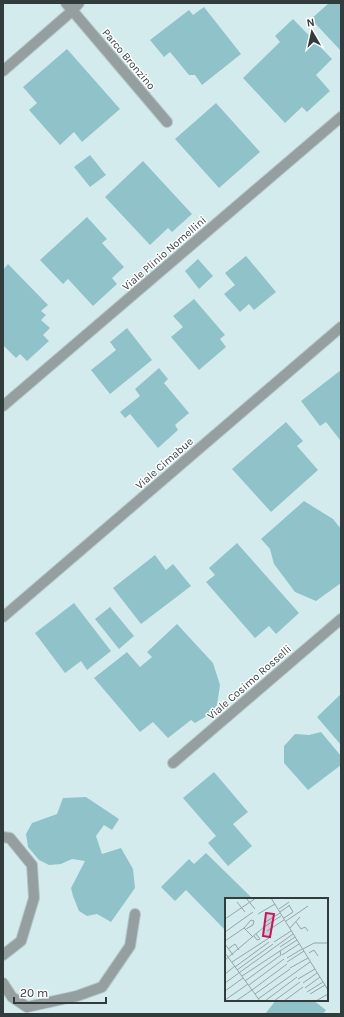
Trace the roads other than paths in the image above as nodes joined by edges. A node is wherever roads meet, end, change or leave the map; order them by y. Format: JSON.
{"nodes":[{"id":1,"x":79,"y":3,"type":"edge"},
{"id":2,"x":69,"y":7,"type":"edge"},
{"id":3,"x":3,"y":71,"type":"edge"},
{"id":4,"x":341,"y":117,"type":"edge"},
{"id":5,"x":167,"y":122,"type":"dead end"},
{"id":6,"x":341,"y":327,"type":"edge"},
{"id":7,"x":3,"y":406,"type":"edge"},
{"id":8,"x":3,"y":617,"type":"edge"},
{"id":9,"x":341,"y":619,"type":"edge"},
{"id":10,"x":173,"y":763,"type":"dead end"},
{"id":11,"x":3,"y":837,"type":"edge"},
{"id":12,"x":136,"y":914,"type":"dead end"},
{"id":13,"x":3,"y":955,"type":"edge"},
{"id":14,"x":3,"y":983,"type":"edge"}],
"edges":[{"from":1,"to":2,"type":"street"},
{"from":2,"to":3,"type":"street"},
{"from":2,"to":5,"type":"street","name":"Parco Bronzino"},
{"from":4,"to":7,"type":"street","name":"Viale Plinio Nomellini"},
{"from":6,"to":8,"type":"street","name":"Viale Cimabue"},
{"from":9,"to":10,"type":"street","name":"Viale Cosimo Rosselli"},
{"from":11,"to":13,"type":"street"},
{"from":12,"to":14,"type":"street"}]}
